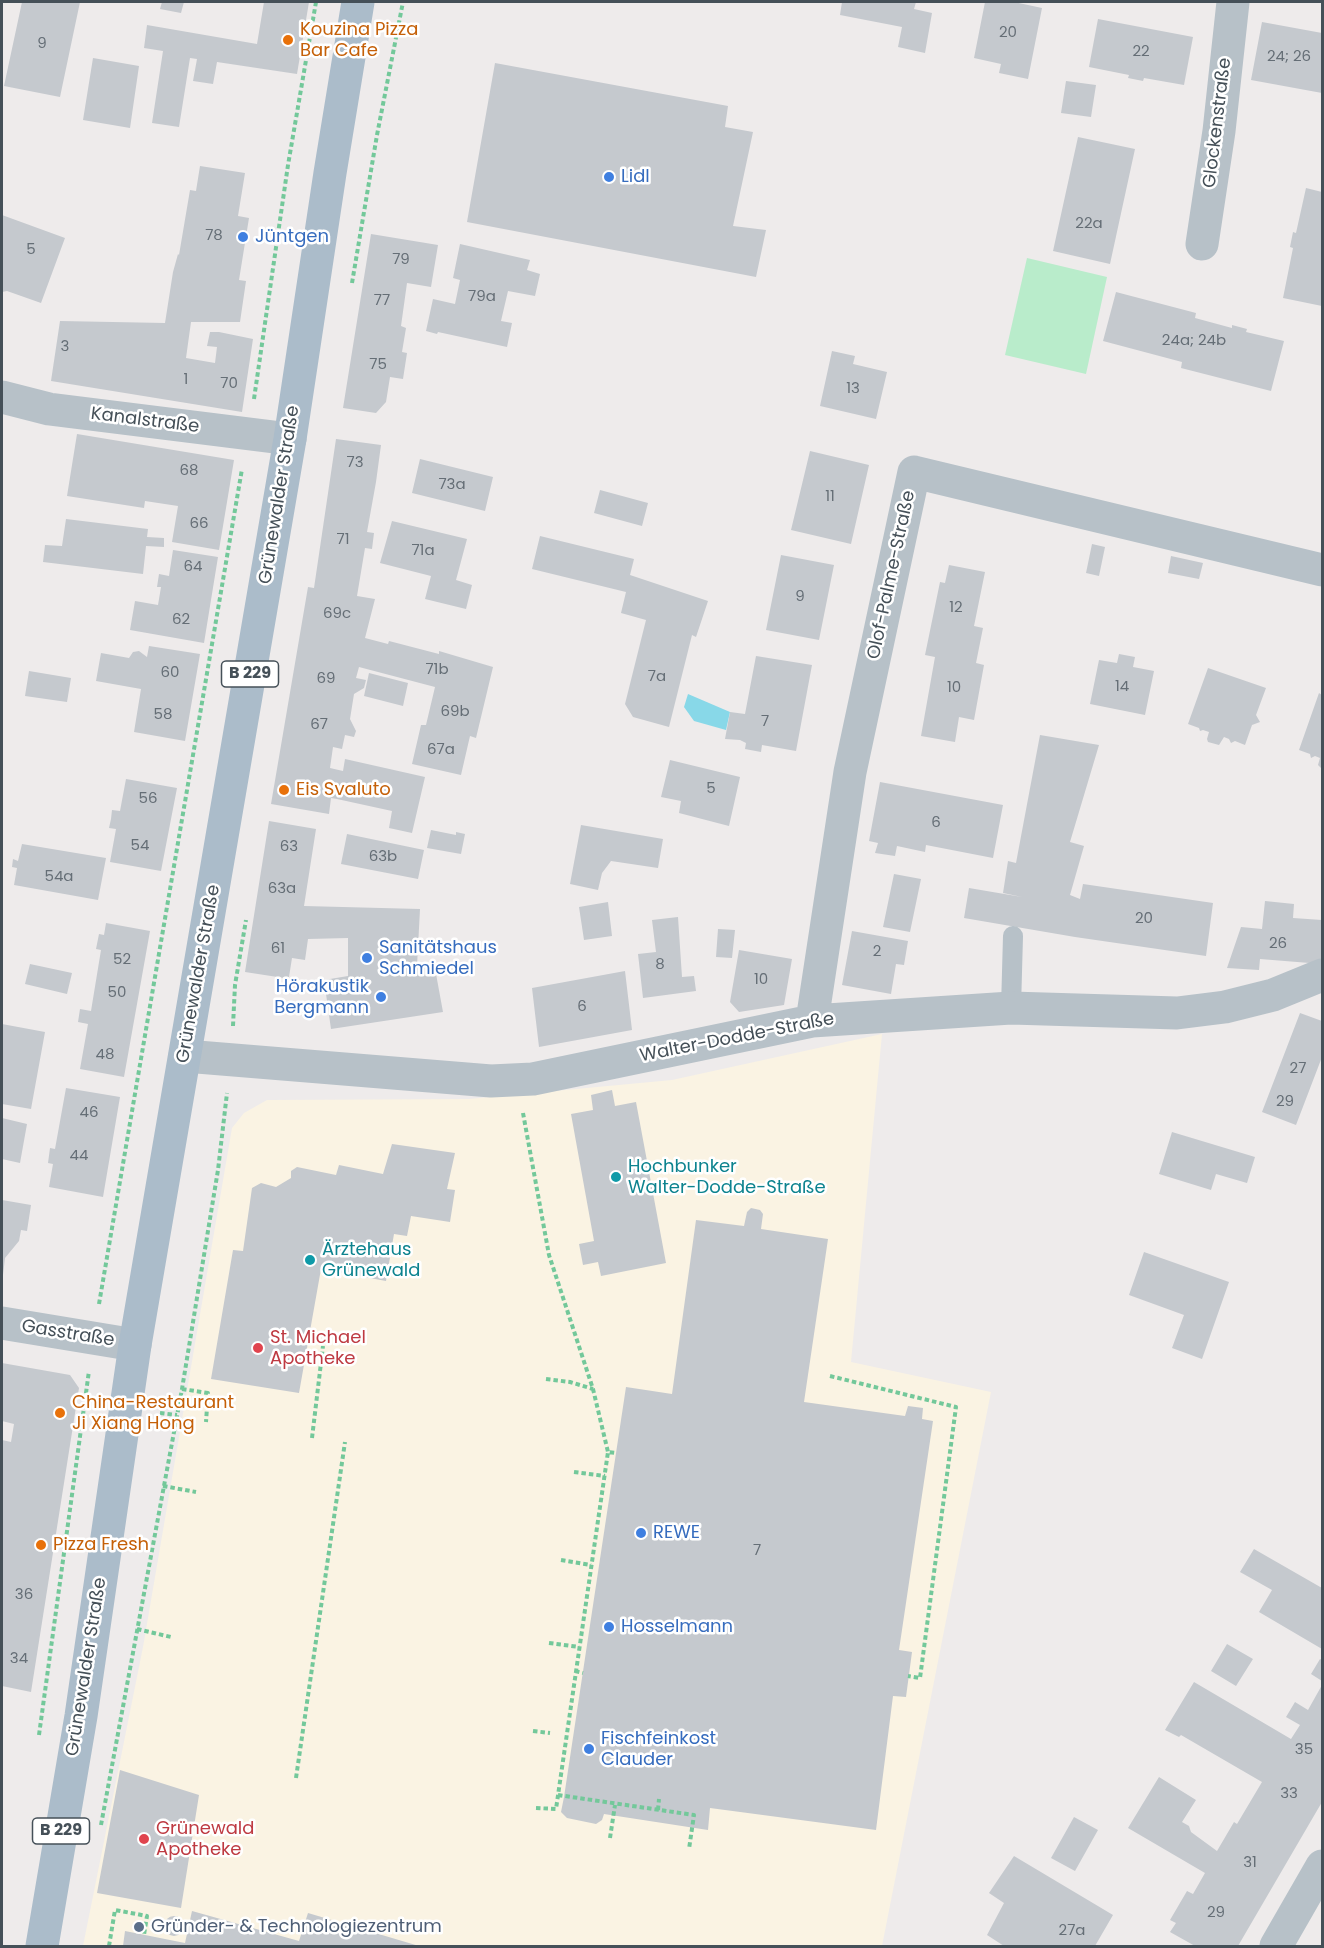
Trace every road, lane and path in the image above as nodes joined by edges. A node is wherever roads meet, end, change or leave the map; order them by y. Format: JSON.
{"nodes":[{"id":1,"x":316,"y":2,"type":"edge"},
{"id":2,"x":358,"y":2,"type":"edge"},
{"id":3,"x":1233,"y":2,"type":"edge"},
{"id":4,"x":1202,"y":244,"type":"dead end"},
{"id":5,"x":2,"y":397,"type":"edge"},
{"id":6,"x":249,"y":434,"type":"junction"},
{"id":7,"x":290,"y":439,"type":"junction"},
{"id":8,"x":1323,"y":570,"type":"edge"},
{"id":9,"x":1013,"y":936,"type":"dead end"},
{"id":10,"x":1323,"y":975,"type":"edge"},
{"id":11,"x":1011,"y":1008,"type":"junction"},
{"id":12,"x":812,"y":1021,"type":"junction"},
{"id":13,"x":185,"y":1056,"type":"junction"},
{"id":14,"x":517,"y":1080,"type":"junction"},
{"id":15,"x":218,"y":1170,"type":"dead end"},
{"id":16,"x":2,"y":1323,"type":"edge"},
{"id":17,"x":94,"y":1338,"type":"junction"},
{"id":18,"x":135,"y":1345,"type":"junction"},
{"id":19,"x":323,"y":1346,"type":"dead end"},
{"id":20,"x":830,"y":1376,"type":"dead end"},
{"id":21,"x":546,"y":1378,"type":"dead end"},
{"id":22,"x":182,"y":1389,"type":"junction"},
{"id":23,"x":593,"y":1389,"type":"junction"},
{"id":24,"x":206,"y":1422,"type":"dead end"},
{"id":25,"x":312,"y":1438,"type":"dead end"},
{"id":26,"x":345,"y":1442,"type":"dead end"},
{"id":27,"x":608,"y":1452,"type":"junction"},
{"id":28,"x":616,"y":1453,"type":"dead end"},
{"id":29,"x":574,"y":1472,"type":"dead end"},
{"id":30,"x":605,"y":1476,"type":"junction"},
{"id":31,"x":164,"y":1486,"type":"junction"},
{"id":32,"x":196,"y":1492,"type":"dead end"},
{"id":33,"x":561,"y":1560,"type":"dead end"},
{"id":34,"x":591,"y":1565,"type":"junction"},
{"id":35,"x":137,"y":1629,"type":"junction"},
{"id":36,"x":171,"y":1637,"type":"dead end"},
{"id":37,"x":549,"y":1643,"type":"dead end"},
{"id":38,"x":579,"y":1647,"type":"junction"},
{"id":39,"x":575,"y":1671,"type":"junction"},
{"id":40,"x":583,"y":1673,"type":"dead end"},
{"id":41,"x":909,"y":1676,"type":"dead end"},
{"id":42,"x":533,"y":1731,"type":"dead end"},
{"id":43,"x":550,"y":1733,"type":"dead end"},
{"id":44,"x":38,"y":1744,"type":"dead end"},
{"id":45,"x":296,"y":1778,"type":"dead end"},
{"id":46,"x":558,"y":1795,"type":"junction"},
{"id":47,"x":659,"y":1799,"type":"dead end"},
{"id":48,"x":615,"y":1805,"type":"junction"},
{"id":49,"x":536,"y":1808,"type":"dead end"},
{"id":50,"x":658,"y":1810,"type":"junction"},
{"id":51,"x":100,"y":1828,"type":"dead end"},
{"id":52,"x":610,"y":1838,"type":"dead end"},
{"id":53,"x":689,"y":1849,"type":"dead end"},
{"id":54,"x":1323,"y":1866,"type":"edge"},
{"id":55,"x":144,"y":1935,"type":"dead end"},
{"id":56,"x":42,"y":1947,"type":"edge"},
{"id":57,"x":108,"y":1947,"type":"edge"},
{"id":58,"x":1276,"y":1947,"type":"edge"}],
"edges":[{"from":1,"to":6,"type":"path"},
{"from":2,"to":7,"type":"main road","name":"Grünewalder Straße","number":"B 229"},
{"from":3,"to":4,"type":"street","name":"Glockenstraße"},
{"from":5,"to":6,"type":"street","name":"Kanalstraße"},
{"from":6,"to":7,"type":"street","name":"Kanalstraße"},
{"from":6,"to":17,"type":"path"},
{"from":7,"to":13,"type":"main road","name":"Grünewalder Straße","number":"B 229"},
{"from":8,"to":12,"type":"street","name":"Olof-Palme-Straße"},
{"from":9,"to":11,"type":"lane"},
{"from":10,"to":11,"type":"street","name":"Walter-Dodde-Straße"},
{"from":11,"to":12,"type":"street","name":"Walter-Dodde-Straße"},
{"from":12,"to":14,"type":"street","name":"Walter-Dodde-Straße"},
{"from":13,"to":14,"type":"street","name":"Walter-Dodde-Straße"},
{"from":13,"to":18,"type":"main road","name":"Grünewalder Straße","number":"B 229"},
{"from":14,"to":23,"type":"path"},
{"from":15,"to":22,"type":"path"},
{"from":16,"to":17,"type":"street","name":"Gasstraße"},
{"from":17,"to":18,"type":"street","name":"Gasstraße"},
{"from":17,"to":44,"type":"path"},
{"from":18,"to":56,"type":"main road","name":"Grünewalder Straße","number":"B 229"},
{"from":19,"to":25,"type":"path"},
{"from":20,"to":41,"type":"path"},
{"from":21,"to":23,"type":"path"},
{"from":22,"to":24,"type":"path"},
{"from":22,"to":31,"type":"path"},
{"from":23,"to":27,"type":"path"},
{"from":26,"to":45,"type":"path"},
{"from":27,"to":28,"type":"path"},
{"from":27,"to":30,"type":"path"},
{"from":29,"to":30,"type":"path"},
{"from":30,"to":34,"type":"path"},
{"from":31,"to":32,"type":"path"},
{"from":31,"to":35,"type":"path"},
{"from":33,"to":34,"type":"path"},
{"from":34,"to":38,"type":"path"},
{"from":35,"to":36,"type":"path"},
{"from":35,"to":51,"type":"path"},
{"from":37,"to":38,"type":"path"},
{"from":38,"to":39,"type":"path"},
{"from":39,"to":40,"type":"path"},
{"from":39,"to":46,"type":"path"},
{"from":42,"to":43,"type":"path"},
{"from":46,"to":48,"type":"path"},
{"from":46,"to":49,"type":"path"},
{"from":47,"to":50,"type":"path"},
{"from":48,"to":50,"type":"path"},
{"from":48,"to":52,"type":"path"},
{"from":50,"to":53,"type":"path"},
{"from":54,"to":58,"type":"street"},
{"from":55,"to":57,"type":"path"}]}
